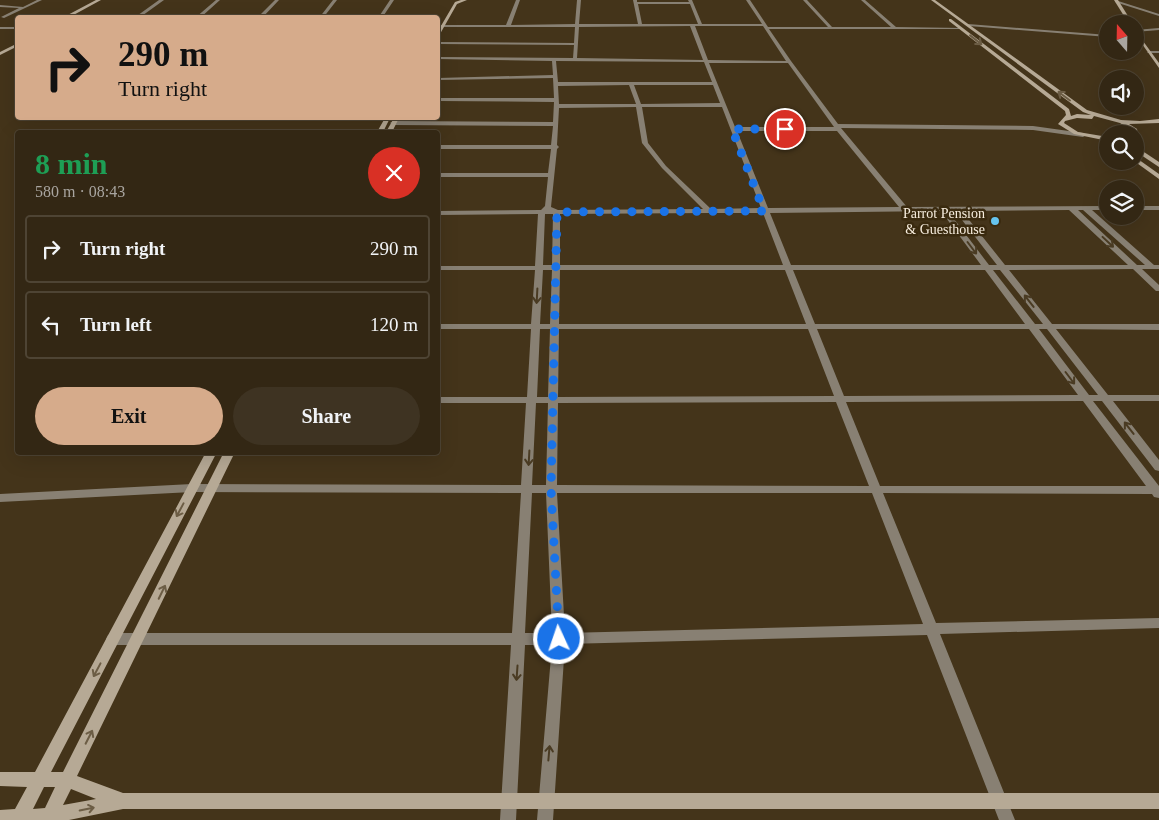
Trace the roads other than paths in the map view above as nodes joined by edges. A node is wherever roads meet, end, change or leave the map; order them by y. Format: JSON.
{"nodes":[{"id":1,"x":40,"y":0,"type":"edge"},
{"id":2,"x":99,"y":0,"type":"edge"},
{"id":3,"x":162,"y":0,"type":"edge"},
{"id":4,"x":218,"y":0,"type":"edge"},
{"id":5,"x":277,"y":0,"type":"edge"},
{"id":6,"x":335,"y":0,"type":"edge"},
{"id":7,"x":392,"y":0,"type":"edge"},
{"id":8,"x":465,"y":0,"type":"edge"},
{"id":9,"x":518,"y":0,"type":"edge"},
{"id":10,"x":579,"y":0,"type":"edge"},
{"id":11,"x":748,"y":0,"type":"edge"},
{"id":12,"x":806,"y":0,"type":"edge"},
{"id":13,"x":863,"y":0,"type":"edge"},
{"id":14,"x":1116,"y":0,"type":"edge"},
{"id":15,"x":455,"y":1,"type":"edge"},
{"id":16,"x":636,"y":2,"type":"edge"},
{"id":17,"x":691,"y":2,"type":"edge"},
{"id":18,"x":932,"y":3,"type":"edge"},
{"id":19,"x":0,"y":6,"type":"edge"},
{"id":20,"x":27,"y":7,"type":"junction"},
{"id":21,"x":446,"y":8,"type":"dead end"},
{"id":22,"x":70,"y":15,"type":"edge"},
{"id":23,"x":140,"y":15,"type":"edge"},
{"id":24,"x":200,"y":15,"type":"edge"},
{"id":25,"x":262,"y":15,"type":"edge"},
{"id":26,"x":323,"y":15,"type":"edge"},
{"id":27,"x":382,"y":15,"type":"edge"},
{"id":28,"x":1125,"y":15,"type":"edge"},
{"id":29,"x":1159,"y":15,"type":"edge"},
{"id":30,"x":1,"y":18,"type":"edge"},
{"id":31,"x":640,"y":25,"type":"junction"},
{"id":32,"x":692,"y":25,"type":"junction"},
{"id":33,"x":700,"y":25,"type":"junction"},
{"id":34,"x":969,"y":25,"type":"junction"},
{"id":35,"x":440,"y":26,"type":"edge"},
{"id":36,"x":508,"y":26,"type":"junction"},
{"id":37,"x":577,"y":26,"type":"junction"},
{"id":38,"x":766,"y":27,"type":"junction"},
{"id":39,"x":0,"y":28,"type":"edge"},
{"id":40,"x":15,"y":28,"type":"edge"},
{"id":41,"x":831,"y":28,"type":"junction"},
{"id":42,"x":895,"y":28,"type":"junction"},
{"id":43,"x":961,"y":28,"type":"junction"},
{"id":44,"x":1159,"y":29,"type":"edge"},
{"id":45,"x":1144,"y":30,"type":"edge"},
{"id":46,"x":1099,"y":35,"type":"edge"},
{"id":47,"x":440,"y":43,"type":"edge"},
{"id":48,"x":530,"y":44,"type":"junction"},
{"id":49,"x":576,"y":44,"type":"junction"},
{"id":50,"x":15,"y":46,"type":"edge"},
{"id":51,"x":1144,"y":46,"type":"edge"},
{"id":52,"x":1148,"y":52,"type":"junction"},
{"id":53,"x":1159,"y":52,"type":"edge"},
{"id":54,"x":0,"y":54,"type":"edge"},
{"id":55,"x":440,"y":58,"type":"edge"},
{"id":56,"x":530,"y":59,"type":"junction"},
{"id":57,"x":554,"y":60,"type":"junction"},
{"id":58,"x":575,"y":60,"type":"junction"},
{"id":59,"x":706,"y":61,"type":"junction"},
{"id":60,"x":1003,"y":61,"type":"junction"},
{"id":61,"x":1017,"y":61,"type":"junction"},
{"id":62,"x":789,"y":62,"type":"junction"},
{"id":63,"x":1159,"y":67,"type":"edge"},
{"id":64,"x":556,"y":76,"type":"junction"},
{"id":65,"x":440,"y":79,"type":"edge"},
{"id":66,"x":632,"y":83,"type":"junction"},
{"id":67,"x":715,"y":83,"type":"junction"},
{"id":68,"x":558,"y":84,"type":"junction"},
{"id":69,"x":440,"y":100,"type":"edge"},
{"id":70,"x":556,"y":103,"type":"junction"},
{"id":71,"x":723,"y":105,"type":"junction"},
{"id":72,"x":639,"y":106,"type":"junction"},
{"id":73,"x":1106,"y":118,"type":"junction"},
{"id":74,"x":395,"y":120,"type":"edge"},
{"id":75,"x":1062,"y":121,"type":"junction"},
{"id":76,"x":1159,"y":121,"type":"edge"},
{"id":77,"x":556,"y":124,"type":"junction"},
{"id":78,"x":1127,"y":125,"type":"edge"},
{"id":79,"x":1159,"y":126,"type":"edge"},
{"id":80,"x":837,"y":128,"type":"junction"},
{"id":81,"x":1034,"y":128,"type":"junction"},
{"id":82,"x":1144,"y":128,"type":"edge"},
{"id":83,"x":732,"y":129,"type":"junction"},
{"id":84,"x":1083,"y":135,"type":"junction"},
{"id":85,"x":1099,"y":139,"type":"edge"},
{"id":86,"x":440,"y":146,"type":"edge"},
{"id":87,"x":556,"y":147,"type":"junction"},
{"id":88,"x":1144,"y":154,"type":"edge"},
{"id":89,"x":1159,"y":165,"type":"edge"},
{"id":90,"x":1144,"y":166,"type":"edge"},
{"id":91,"x":440,"y":175,"type":"edge"},
{"id":92,"x":552,"y":175,"type":"junction"},
{"id":93,"x":1159,"y":177,"type":"edge"},
{"id":94,"x":1099,"y":208,"type":"edge"},
{"id":95,"x":1144,"y":208,"type":"edge"},
{"id":96,"x":1159,"y":208,"type":"edge"},
{"id":97,"x":943,"y":209,"type":"junction"},
{"id":98,"x":957,"y":209,"type":"junction"},
{"id":99,"x":1072,"y":209,"type":"junction"},
{"id":100,"x":1086,"y":209,"type":"junction"},
{"id":101,"x":905,"y":210,"type":"junction"},
{"id":102,"x":549,"y":211,"type":"junction"},
{"id":103,"x":709,"y":211,"type":"junction"},
{"id":104,"x":764,"y":211,"type":"junction"},
{"id":105,"x":440,"y":213,"type":"edge"},
{"id":106,"x":787,"y":267,"type":"junction"},
{"id":107,"x":986,"y":267,"type":"junction"},
{"id":108,"x":1003,"y":267,"type":"junction"},
{"id":109,"x":1136,"y":267,"type":"junction"},
{"id":110,"x":1155,"y":267,"type":"edge"},
{"id":111,"x":440,"y":268,"type":"edge"},
{"id":112,"x":539,"y":268,"type":"junction"},
{"id":113,"x":556,"y":268,"type":"junction"},
{"id":114,"x":1159,"y":274,"type":"edge"},
{"id":115,"x":1159,"y":288,"type":"edge"},
{"id":116,"x":440,"y":326,"type":"edge"},
{"id":117,"x":536,"y":326,"type":"junction"},
{"id":118,"x":555,"y":326,"type":"junction"},
{"id":119,"x":810,"y":326,"type":"junction"},
{"id":120,"x":1032,"y":327,"type":"junction"},
{"id":121,"x":1049,"y":327,"type":"junction"},
{"id":122,"x":1159,"y":327,"type":"edge"},
{"id":123,"x":839,"y":398,"type":"junction"},
{"id":124,"x":1085,"y":398,"type":"junction"},
{"id":125,"x":1105,"y":398,"type":"junction"},
{"id":126,"x":1159,"y":398,"type":"edge"},
{"id":127,"x":532,"y":399,"type":"junction"},
{"id":128,"x":553,"y":399,"type":"junction"},
{"id":129,"x":440,"y":400,"type":"edge"},
{"id":130,"x":210,"y":455,"type":"edge"},
{"id":131,"x":228,"y":455,"type":"edge"},
{"id":132,"x":1159,"y":467,"type":"edge"},
{"id":133,"x":192,"y":488,"type":"junction"},
{"id":134,"x":212,"y":488,"type":"junction"},
{"id":135,"x":527,"y":489,"type":"junction"},
{"id":136,"x":551,"y":489,"type":"junction"},
{"id":137,"x":875,"y":490,"type":"junction"},
{"id":138,"x":1158,"y":492,"type":"edge"},
{"id":139,"x":0,"y":498,"type":"edge"},
{"id":140,"x":1159,"y":623,"type":"edge"},
{"id":141,"x":930,"y":628,"type":"junction"},
{"id":142,"x":140,"y":638,"type":"junction"},
{"id":143,"x":519,"y":638,"type":"junction"},
{"id":144,"x":114,"y":639,"type":"junction"},
{"id":145,"x":559,"y":639,"type":"junction"},
{"id":146,"x":0,"y":779,"type":"edge"},
{"id":147,"x":40,"y":779,"type":"junction"},
{"id":148,"x":67,"y":780,"type":"junction"},
{"id":149,"x":123,"y":801,"type":"junction"},
{"id":150,"x":509,"y":801,"type":"junction"},
{"id":151,"x":545,"y":801,"type":"junction"},
{"id":152,"x":999,"y":801,"type":"junction"},
{"id":153,"x":1159,"y":801,"type":"edge"},
{"id":154,"x":0,"y":818,"type":"edge"},
{"id":155,"x":49,"y":818,"type":"edge"},
{"id":156,"x":19,"y":819,"type":"edge"},
{"id":157,"x":508,"y":820,"type":"edge"},
{"id":158,"x":544,"y":820,"type":"edge"},
{"id":159,"x":1007,"y":820,"type":"edge"}],
"edges":[{"from":1,"to":20,"type":"street"},
{"from":2,"to":22,"type":"street"},
{"from":3,"to":23,"type":"street"},
{"from":4,"to":24,"type":"street"},
{"from":5,"to":25,"type":"street"},
{"from":6,"to":26,"type":"street"},
{"from":7,"to":27,"type":"street"},
{"from":8,"to":15,"type":"street"},
{"from":9,"to":36,"type":"street"},
{"from":10,"to":37,"type":"street"},
{"from":11,"to":38,"type":"street"},
{"from":12,"to":41,"type":"street"},
{"from":13,"to":42,"type":"street"},
{"from":14,"to":28,"type":"street"},
{"from":14,"to":29,"type":"street"},
{"from":15,"to":21,"type":"street"},
{"from":15,"to":35,"type":"street"},
{"from":16,"to":17,"type":"street"},
{"from":16,"to":31,"type":"street"},
{"from":17,"to":33,"type":"street"},
{"from":18,"to":34,"type":"street"},
{"from":18,"to":43,"type":"street"},
{"from":19,"to":20,"type":"street"},
{"from":20,"to":30,"type":"street"},
{"from":31,"to":32,"type":"street"},
{"from":31,"to":37,"type":"street"},
{"from":32,"to":33,"type":"street"},
{"from":32,"to":59,"type":"street"},
{"from":33,"to":38,"type":"street"},
{"from":34,"to":46,"type":"street"},
{"from":34,"to":61,"type":"street"},
{"from":35,"to":36,"type":"street"},
{"from":36,"to":37,"type":"street"},
{"from":37,"to":49,"type":"street"},
{"from":38,"to":41,"type":"street"},
{"from":38,"to":62,"type":"street"},
{"from":39,"to":40,"type":"street"},
{"from":41,"to":42,"type":"street"},
{"from":42,"to":43,"type":"street"},
{"from":43,"to":60,"type":"street","one_way":true},
{"from":44,"to":45,"type":"street"},
{"from":47,"to":48,"type":"street"},
{"from":48,"to":49,"type":"street"},
{"from":48,"to":56,"type":"street"},
{"from":49,"to":58,"type":"street"},
{"from":50,"to":54,"type":"street"},
{"from":51,"to":52,"type":"street"},
{"from":52,"to":53,"type":"street"},
{"from":52,"to":63,"type":"street"},
{"from":55,"to":56,"type":"street"},
{"from":56,"to":57,"type":"street"},
{"from":57,"to":58,"type":"street"},
{"from":57,"to":64,"type":"street"},
{"from":58,"to":59,"type":"street"},
{"from":59,"to":62,"type":"street"},
{"from":59,"to":67,"type":"street"},
{"from":60,"to":61,"type":"street"},
{"from":60,"to":75,"type":"street"},
{"from":73,"to":61,"type":"street","one_way":true},
{"from":62,"to":80,"type":"street"},
{"from":64,"to":65,"type":"street"},
{"from":64,"to":68,"type":"street"},
{"from":66,"to":67,"type":"street"},
{"from":66,"to":68,"type":"street"},
{"from":66,"to":72,"type":"street"},
{"from":67,"to":71,"type":"street"},
{"from":68,"to":70,"type":"street"},
{"from":69,"to":70,"type":"street"},
{"from":70,"to":72,"type":"street"},
{"from":70,"to":77,"type":"street"},
{"from":71,"to":72,"type":"street"},
{"from":71,"to":83,"type":"street"},
{"from":72,"to":103,"type":"street"},
{"from":73,"to":75,"type":"street"},
{"from":73,"to":76,"type":"street"},
{"from":73,"to":78,"type":"street"},
{"from":74,"to":77,"type":"street"},
{"from":75,"to":81,"type":"street"},
{"from":75,"to":84,"type":"street"},
{"from":77,"to":87,"type":"street"},
{"from":79,"to":82,"type":"street"},
{"from":80,"to":81,"type":"street"},
{"from":80,"to":83,"type":"street"},
{"from":80,"to":101,"type":"street"},
{"from":81,"to":84,"type":"street"},
{"from":83,"to":104,"type":"street"},
{"from":84,"to":85,"type":"street"},
{"from":86,"to":87,"type":"street"},
{"from":87,"to":92,"type":"street"},
{"from":88,"to":89,"type":"street"},
{"from":90,"to":93,"type":"street"},
{"from":91,"to":92,"type":"street"},
{"from":92,"to":102,"type":"street"},
{"from":94,"to":100,"type":"street"},
{"from":95,"to":96,"type":"street"},
{"from":97,"to":98,"type":"street"},
{"from":97,"to":101,"type":"street"},
{"from":97,"to":107,"type":"street","one_way":true},
{"from":98,"to":99,"type":"street"},
{"from":98,"to":108,"type":"street"},
{"from":99,"to":100,"type":"street"},
{"from":99,"to":109,"type":"street","one_way":true},
{"from":100,"to":110,"type":"street"},
{"from":101,"to":104,"type":"street"},
{"from":102,"to":103,"type":"street"},
{"from":102,"to":105,"type":"street"},
{"from":102,"to":112,"type":"street"},
{"from":102,"to":113,"type":"street"},
{"from":103,"to":104,"type":"street"},
{"from":104,"to":106,"type":"street"},
{"from":106,"to":107,"type":"street"},
{"from":106,"to":113,"type":"street"},
{"from":106,"to":119,"type":"street"},
{"from":107,"to":108,"type":"street"},
{"from":107,"to":120,"type":"street"},
{"from":108,"to":109,"type":"street"},
{"from":121,"to":108,"type":"street","one_way":true},
{"from":109,"to":110,"type":"street"},
{"from":109,"to":115,"type":"street"},
{"from":110,"to":114,"type":"street"},
{"from":111,"to":112,"type":"street"},
{"from":112,"to":113,"type":"street"},
{"from":112,"to":117,"type":"street","one_way":true},
{"from":113,"to":118,"type":"street"},
{"from":116,"to":117,"type":"street"},
{"from":117,"to":118,"type":"street"},
{"from":117,"to":127,"type":"street"},
{"from":118,"to":119,"type":"street"},
{"from":118,"to":128,"type":"street"},
{"from":119,"to":120,"type":"street"},
{"from":119,"to":123,"type":"street"},
{"from":120,"to":121,"type":"street"},
{"from":120,"to":124,"type":"street","one_way":true},
{"from":121,"to":122,"type":"street"},
{"from":121,"to":125,"type":"street"},
{"from":123,"to":124,"type":"street"},
{"from":123,"to":128,"type":"street"},
{"from":123,"to":137,"type":"street"},
{"from":124,"to":125,"type":"street"},
{"from":124,"to":138,"type":"street"},
{"from":125,"to":126,"type":"street"},
{"from":132,"to":125,"type":"street","one_way":true},
{"from":127,"to":128,"type":"street"},
{"from":127,"to":129,"type":"street"},
{"from":127,"to":135,"type":"street","one_way":true},
{"from":128,"to":136,"type":"street"},
{"from":130,"to":133,"type":"street"},
{"from":131,"to":134,"type":"street"},
{"from":133,"to":134,"type":"street"},
{"from":133,"to":139,"type":"street"},
{"from":133,"to":144,"type":"street","one_way":true},
{"from":134,"to":135,"type":"street"},
{"from":142,"to":134,"type":"street","one_way":true},
{"from":135,"to":136,"type":"street"},
{"from":135,"to":143,"type":"street"},
{"from":136,"to":137,"type":"street"},
{"from":136,"to":145,"type":"street"},
{"from":137,"to":138,"type":"street"},
{"from":137,"to":141,"type":"street"},
{"from":140,"to":141,"type":"street"},
{"from":141,"to":145,"type":"street"},
{"from":141,"to":152,"type":"street"},
{"from":142,"to":143,"type":"street"},
{"from":142,"to":144,"type":"street"},
{"from":148,"to":142,"type":"street","one_way":true},
{"from":143,"to":145,"type":"street"},
{"from":143,"to":150,"type":"street","one_way":true},
{"from":144,"to":147,"type":"street","one_way":true},
{"from":151,"to":145,"type":"street","one_way":true},
{"from":146,"to":147,"type":"street"},
{"from":147,"to":148,"type":"street"},
{"from":147,"to":156,"type":"street"},
{"from":148,"to":149,"type":"street"},
{"from":148,"to":155,"type":"street"},
{"from":149,"to":150,"type":"street"},
{"from":155,"to":149,"type":"street","one_way":true},
{"from":150,"to":151,"type":"street"},
{"from":150,"to":157,"type":"street"},
{"from":151,"to":152,"type":"street"},
{"from":151,"to":158,"type":"street"},
{"from":152,"to":153,"type":"street"},
{"from":152,"to":159,"type":"street"},
{"from":154,"to":156,"type":"street"},
{"from":155,"to":156,"type":"street"}]}
